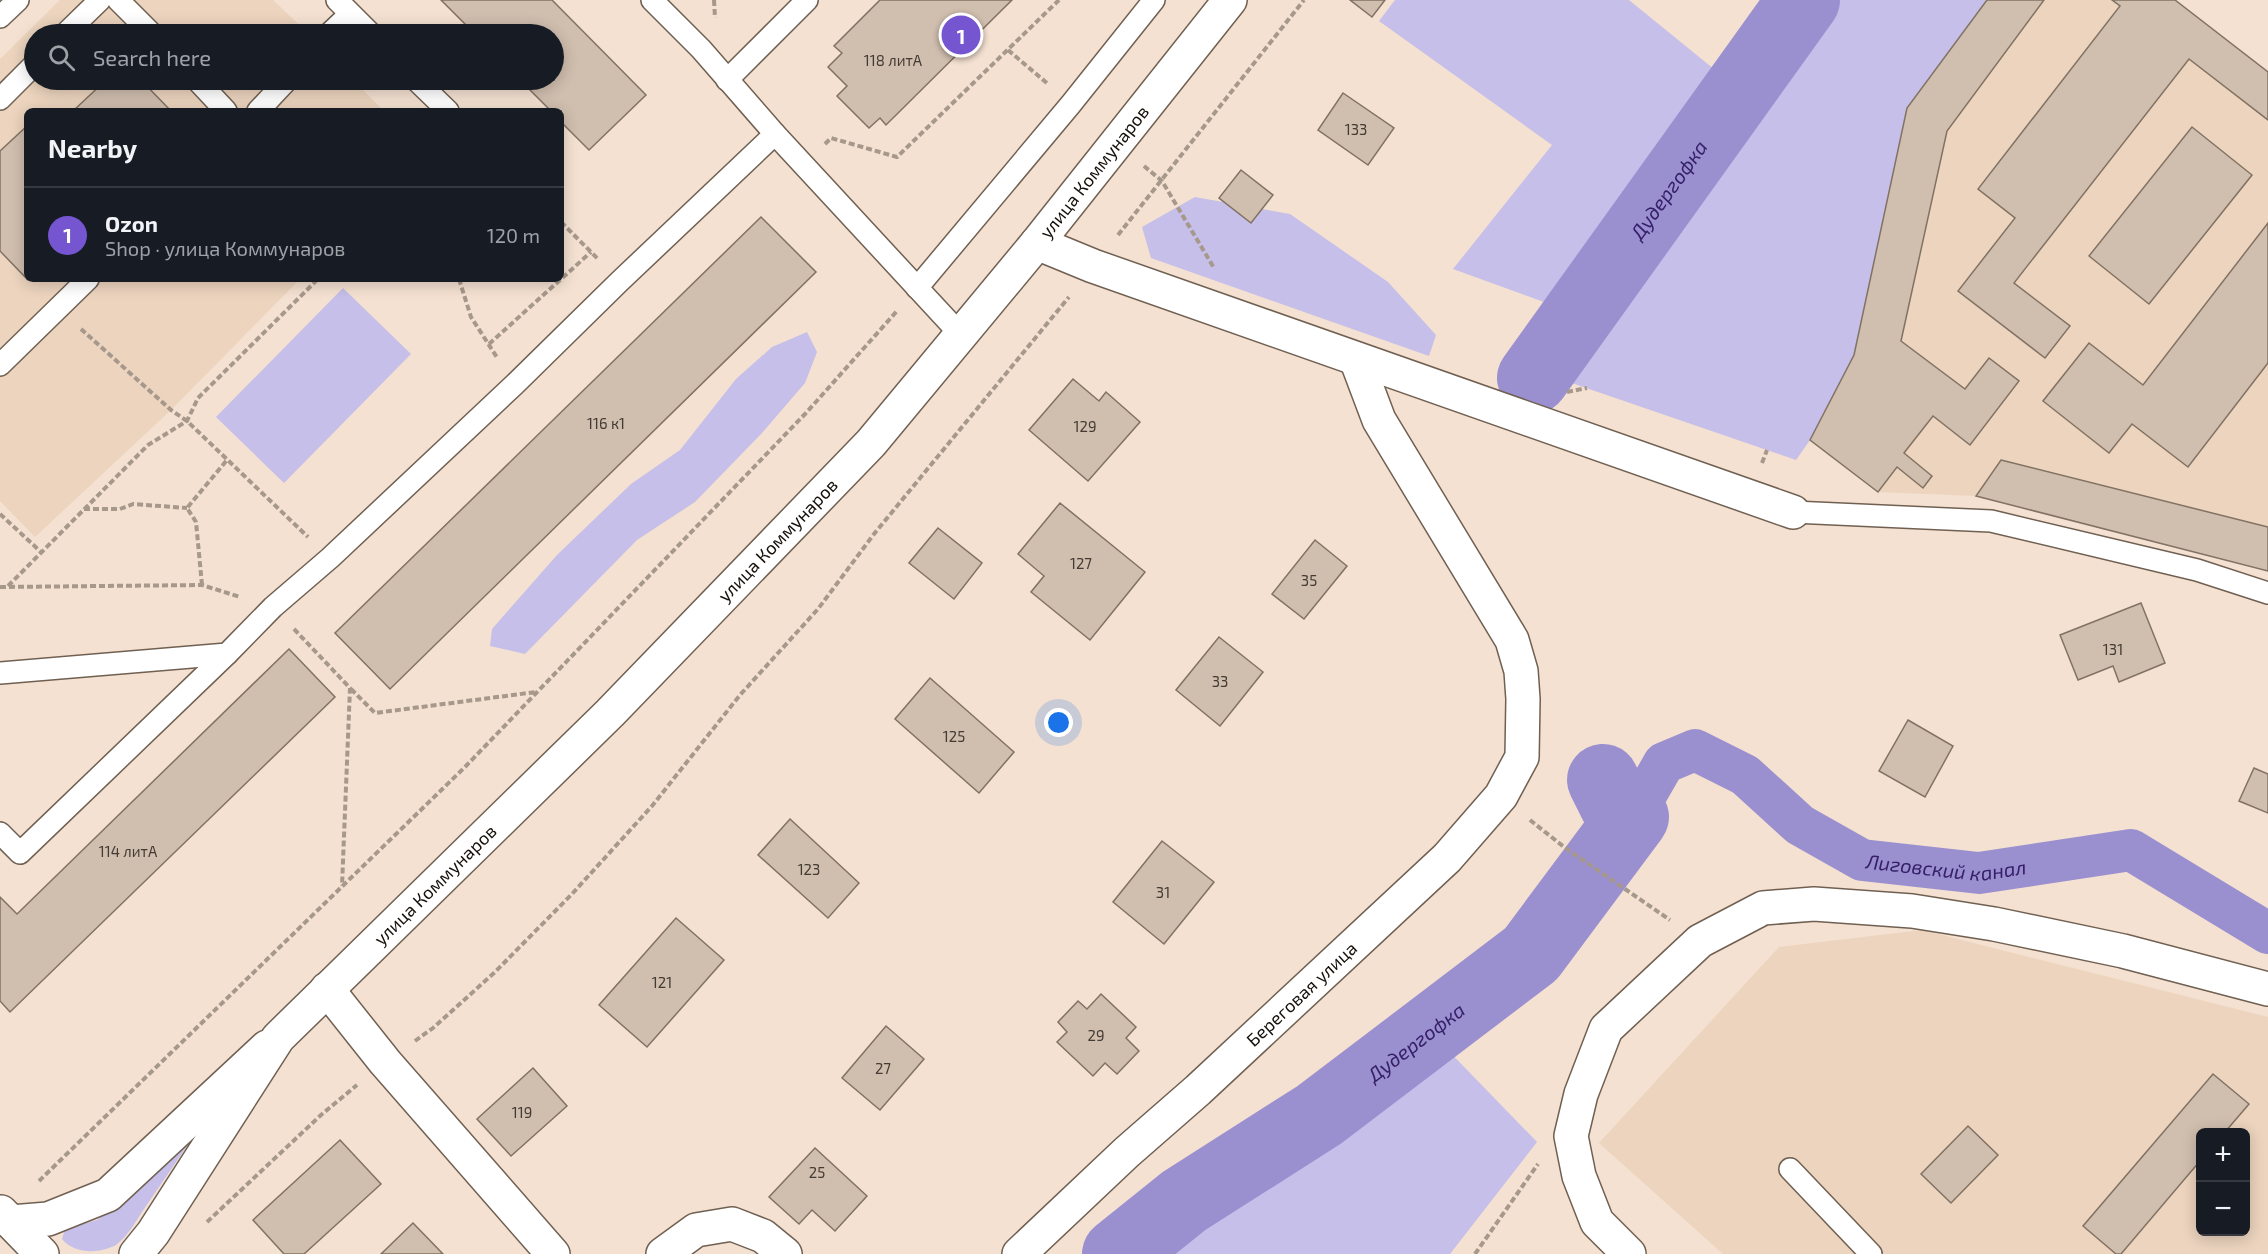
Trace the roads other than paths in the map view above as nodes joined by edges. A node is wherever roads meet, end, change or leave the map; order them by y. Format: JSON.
{"nodes":[{"id":1,"x":18,"y":0,"type":"edge"},
{"id":2,"x":100,"y":0,"type":"edge"},
{"id":3,"x":118,"y":0,"type":"edge"},
{"id":4,"x":652,"y":0,"type":"edge"},
{"id":5,"x":807,"y":0,"type":"edge"},
{"id":6,"x":1154,"y":0,"type":"edge"},
{"id":7,"x":1230,"y":0,"type":"edge"},
{"id":8,"x":343,"y":7,"type":"edge"},
{"id":9,"x":0,"y":17,"type":"edge"},
{"id":10,"x":75,"y":24,"type":"edge"},
{"id":11,"x":142,"y":24,"type":"edge"},
{"id":12,"x":334,"y":24,"type":"edge"},
{"id":13,"x":361,"y":24,"type":"edge"},
{"id":14,"x":24,"y":75,"type":"edge"},
{"id":15,"x":727,"y":80,"type":"junction"},
{"id":16,"x":206,"y":90,"type":"edge"},
{"id":17,"x":278,"y":90,"type":"edge"},
{"id":18,"x":426,"y":90,"type":"edge"},
{"id":19,"x":0,"y":99,"type":"edge"},
{"id":20,"x":223,"y":108,"type":"edge"},
{"id":21,"x":261,"y":108,"type":"edge"},
{"id":22,"x":445,"y":108,"type":"edge"},
{"id":23,"x":775,"y":135,"type":"junction"},
{"id":24,"x":1037,"y":243,"type":"junction"},
{"id":25,"x":85,"y":282,"type":"edge"},
{"id":26,"x":917,"y":288,"type":"junction"},
{"id":27,"x":961,"y":335,"type":"junction"},
{"id":28,"x":1356,"y":359,"type":"junction"},
{"id":29,"x":0,"y":365,"type":"edge"},
{"id":30,"x":1793,"y":512,"type":"joint"},
{"id":31,"x":2268,"y":593,"type":"edge"},
{"id":32,"x":227,"y":654,"type":"junction"},
{"id":33,"x":0,"y":673,"type":"edge"},
{"id":34,"x":0,"y":833,"type":"edge"},
{"id":35,"x":327,"y":989,"type":"junction"},
{"id":36,"x":2268,"y":989,"type":"edge"},
{"id":37,"x":278,"y":1038,"type":"junction"},
{"id":38,"x":1790,"y":1169,"type":"dead end"},
{"id":39,"x":5,"y":1216,"type":"edge"},
{"id":40,"x":42,"y":1254,"type":"edge"},
{"id":41,"x":136,"y":1254,"type":"edge"},
{"id":42,"x":554,"y":1254,"type":"edge"},
{"id":43,"x":663,"y":1254,"type":"edge"},
{"id":44,"x":785,"y":1254,"type":"edge"},
{"id":45,"x":1019,"y":1254,"type":"edge"},
{"id":46,"x":1629,"y":1254,"type":"edge"},
{"id":47,"x":1871,"y":1254,"type":"edge"}],
"edges":[{"from":1,"to":9,"type":"lane"},
{"from":2,"to":10,"type":"lane"},
{"from":3,"to":11,"type":"lane"},
{"from":4,"to":15,"type":"lane"},
{"from":5,"to":15,"type":"lane"},
{"from":6,"to":26,"type":"lane"},
{"from":7,"to":24,"type":"street","name":"улица Коммунаров"},
{"from":8,"to":12,"type":"lane"},
{"from":8,"to":13,"type":"lane"},
{"from":14,"to":19,"type":"lane"},
{"from":15,"to":23,"type":"lane"},
{"from":16,"to":20,"type":"lane"},
{"from":17,"to":21,"type":"lane"},
{"from":18,"to":22,"type":"lane"},
{"from":23,"to":26,"type":"lane"},
{"from":23,"to":32,"type":"lane"},
{"from":24,"to":27,"type":"street","name":"улица Коммунаров"},
{"from":24,"to":28,"type":"street"},
{"from":25,"to":29,"type":"lane"},
{"from":26,"to":27,"type":"lane"},
{"from":27,"to":35,"type":"street","name":"улица Коммунаров"},
{"from":28,"to":30,"type":"street"},
{"from":28,"to":45,"type":"street","name":"Береговая улица"},
{"from":30,"to":31,"type":"lane"},
{"from":32,"to":33,"type":"lane"},
{"from":32,"to":34,"type":"lane"},
{"from":35,"to":37,"type":"street","name":"улица Коммунаров"},
{"from":35,"to":42,"type":"street"},
{"from":36,"to":46,"type":"street"},
{"from":37,"to":39,"type":"street","name":"улица Коммунаров"},
{"from":37,"to":41,"type":"street","name":"улица Коммунаров"},
{"from":38,"to":47,"type":"lane"},
{"from":39,"to":40,"type":"street"},
{"from":43,"to":44,"type":"street"}]}
